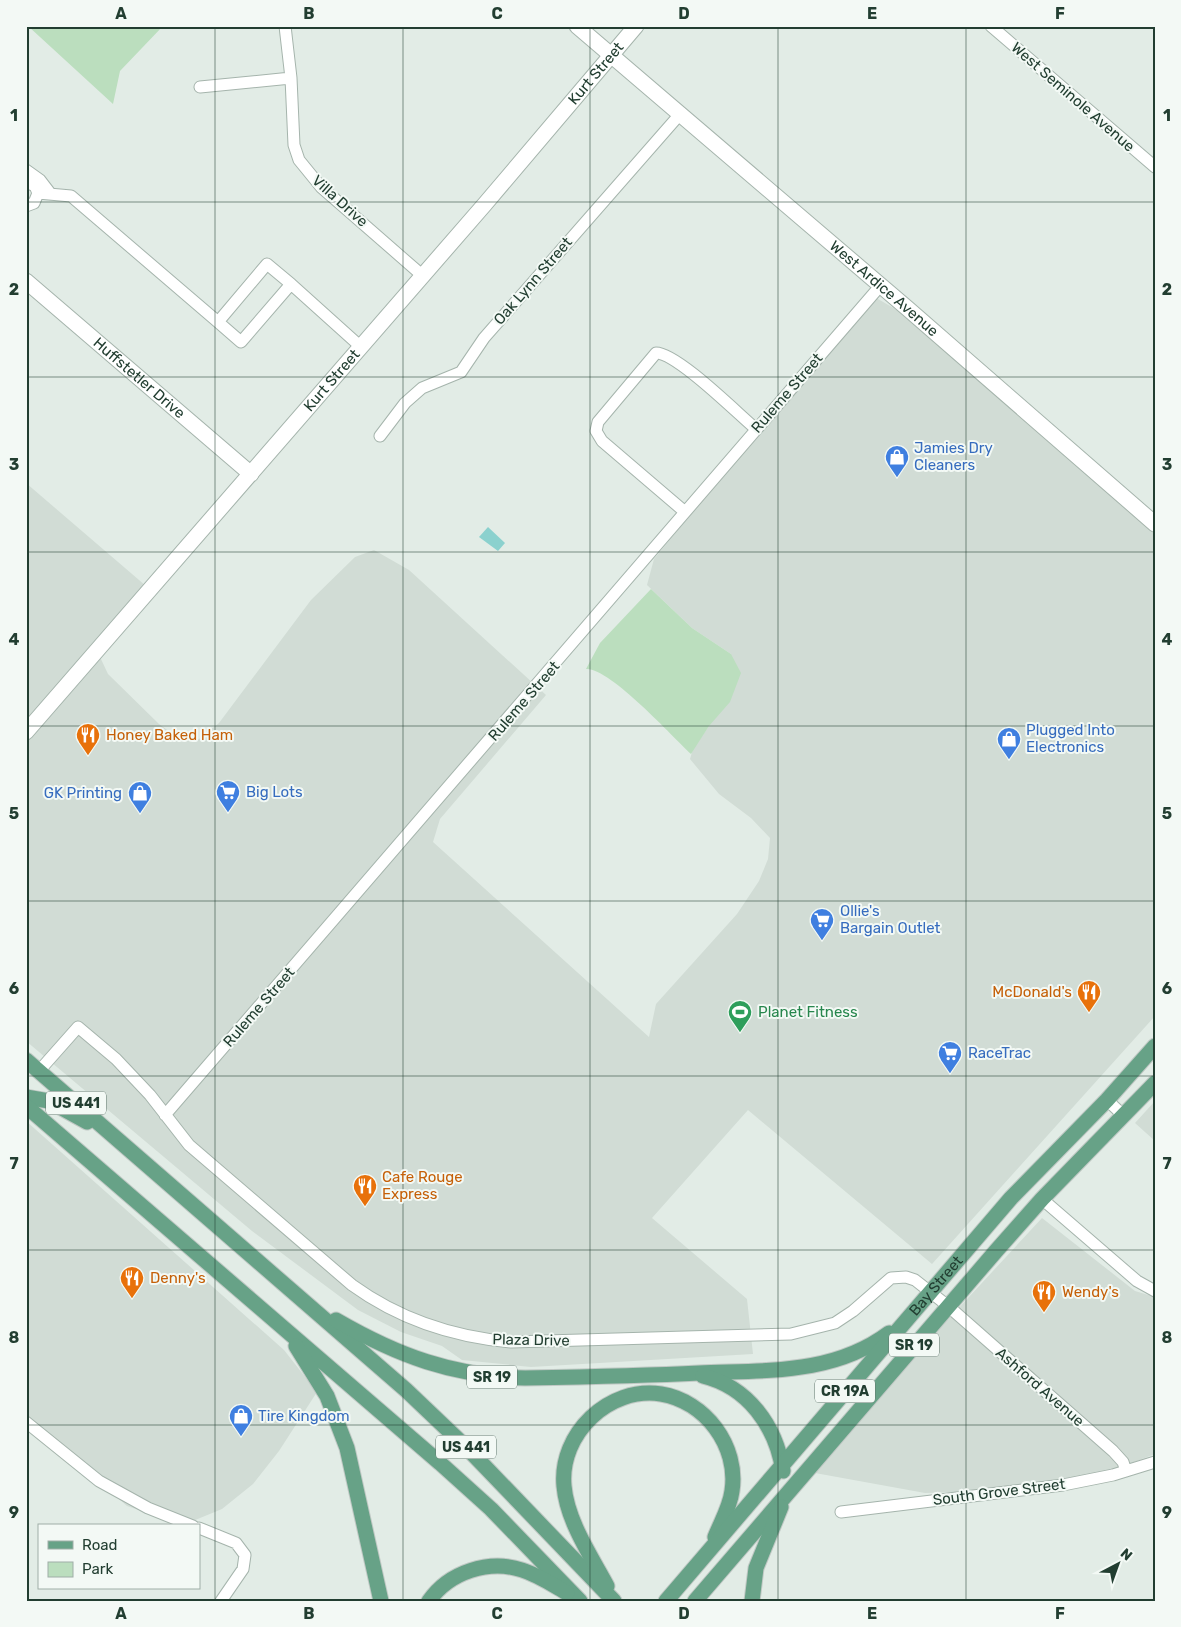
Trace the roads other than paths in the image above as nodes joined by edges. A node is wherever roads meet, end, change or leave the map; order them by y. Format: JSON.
{"nodes":[{"id":1,"x":285,"y":26,"type":"edge"},
{"id":2,"x":577,"y":26,"type":"edge"},
{"id":3,"x":636,"y":26,"type":"edge"},
{"id":4,"x":991,"y":26,"type":"edge"},
{"id":5,"x":612,"y":54,"type":"junction"},
{"id":6,"x":291,"y":78,"type":"junction"},
{"id":7,"x":200,"y":87,"type":"dead end"},
{"id":8,"x":681,"y":114,"type":"junction"},
{"id":9,"x":1155,"y":167,"type":"edge"},
{"id":10,"x":26,"y":170,"type":"edge"},
{"id":11,"x":26,"y":182,"type":"edge"},
{"id":12,"x":44,"y":193,"type":"junction"},
{"id":13,"x":27,"y":206,"type":"edge"},
{"id":14,"x":422,"y":276,"type":"junction"},
{"id":15,"x":26,"y":281,"type":"edge"},
{"id":16,"x":291,"y":284,"type":"junction"},
{"id":17,"x":881,"y":285,"type":"junction"},
{"id":18,"x":218,"y":322,"type":"junction"},
{"id":19,"x":361,"y":347,"type":"junction"},
{"id":20,"x":756,"y":429,"type":"junction"},
{"id":21,"x":380,"y":436,"type":"dead end"},
{"id":22,"x":251,"y":474,"type":"junction"},
{"id":23,"x":685,"y":512,"type":"junction"},
{"id":24,"x":1154,"y":521,"type":"edge"},
{"id":25,"x":26,"y":732,"type":"edge"},
{"id":26,"x":1155,"y":1046,"type":"edge"},
{"id":27,"x":26,"y":1060,"type":"edge"},
{"id":28,"x":33,"y":1072,"type":"edge"},
{"id":29,"x":1155,"y":1083,"type":"edge"},
{"id":30,"x":26,"y":1097,"type":"edge"},
{"id":31,"x":1107,"y":1100,"type":"junction"},
{"id":32,"x":26,"y":1106,"type":"edge"},
{"id":33,"x":165,"y":1115,"type":"junction"},
{"id":34,"x":1124,"y":1116,"type":"junction"},
{"id":35,"x":113,"y":1136,"type":"junction"},
{"id":36,"x":1042,"y":1199,"type":"junction"},
{"id":37,"x":930,"y":1292,"type":"junction"},
{"id":38,"x":1155,"y":1292,"type":"edge"},
{"id":39,"x":308,"y":1304,"type":"junction"},
{"id":40,"x":948,"y":1306,"type":"junction"},
{"id":41,"x":908,"y":1318,"type":"junction"},
{"id":42,"x":285,"y":1331,"type":"junction"},
{"id":43,"x":692,"y":1373,"type":"junction"},
{"id":44,"x":26,"y":1422,"type":"edge"},
{"id":45,"x":1155,"y":1462,"type":"edge"},
{"id":46,"x":782,"y":1464,"type":"junction"},
{"id":47,"x":1126,"y":1472,"type":"junction"},
{"id":48,"x":787,"y":1492,"type":"junction"},
{"id":49,"x":841,"y":1512,"type":"dead end"},
{"id":50,"x":189,"y":1524,"type":"edge"},
{"id":51,"x":200,"y":1528,"type":"edge"},
{"id":52,"x":710,"y":1549,"type":"junction"},
{"id":53,"x":580,"y":1600,"type":"edge"},
{"id":54,"x":666,"y":1600,"type":"edge"},
{"id":55,"x":221,"y":1601,"type":"edge"},
{"id":56,"x":382,"y":1601,"type":"edge"},
{"id":57,"x":429,"y":1601,"type":"edge"},
{"id":58,"x":614,"y":1601,"type":"edge"},
{"id":59,"x":695,"y":1601,"type":"edge"},
{"id":60,"x":752,"y":1601,"type":"edge"}],
"edges":[{"from":1,"to":6,"type":"street","name":"Villa Drive"},
{"from":2,"to":5,"type":"street","name":"West Ardice Avenue"},
{"from":3,"to":5,"type":"street","name":"Kurt Street"},
{"from":4,"to":9,"type":"street","name":"West Seminole Avenue"},
{"from":5,"to":8,"type":"street","name":"West Ardice Avenue"},
{"from":5,"to":14,"type":"street","name":"Kurt Street"},
{"from":6,"to":7,"type":"street"},
{"from":6,"to":14,"type":"street","name":"Villa Drive"},
{"from":8,"to":17,"type":"street","name":"West Ardice Avenue"},
{"from":8,"to":21,"type":"street","name":"Oak Lynn Street"},
{"from":10,"to":12,"type":"street"},
{"from":11,"to":12,"type":"street"},
{"from":12,"to":13,"type":"street"},
{"from":12,"to":18,"type":"street"},
{"from":14,"to":19,"type":"street","name":"Kurt Street"},
{"from":15,"to":22,"type":"street","name":"Huffstetler Drive"},
{"from":16,"to":18,"type":"street"},
{"from":16,"to":18,"type":"street"},
{"from":16,"to":19,"type":"street"},
{"from":17,"to":20,"type":"street","name":"Ruleme Street"},
{"from":17,"to":24,"type":"street","name":"West Ardice Avenue"},
{"from":19,"to":22,"type":"street","name":"Kurt Street"},
{"from":20,"to":23,"type":"street","name":"Ruleme Street"},
{"from":20,"to":23,"type":"street"},
{"from":22,"to":25,"type":"street","name":"Kurt Street"},
{"from":23,"to":33,"type":"street","name":"Ruleme Street"},
{"from":26,"to":31,"type":"main road","name":"Bay Street","number":"SR 19"},
{"from":27,"to":28,"type":"main road","number":"US 441"},
{"from":28,"to":33,"type":"street","name":"Plaza Drive"},
{"from":28,"to":35,"type":"main road","number":"US 441"},
{"from":29,"to":34,"type":"main road","name":"Bay Street","number":"SR 19"},
{"from":30,"to":35,"type":"main road"},
{"from":31,"to":34,"type":"street"},
{"from":31,"to":37,"type":"main road","name":"Bay Street","number":"SR 19"},
{"from":32,"to":42,"type":"main road","number":"US 441"},
{"from":33,"to":37,"type":"street","name":"Plaza Drive"},
{"from":34,"to":36,"type":"main road","name":"Bay Street","number":"SR 19"},
{"from":35,"to":39,"type":"main road","number":"US 441"},
{"from":36,"to":38,"type":"street"},
{"from":36,"to":40,"type":"main road","name":"Bay Street","number":"SR 19"},
{"from":37,"to":40,"type":"street","name":"Plaza Drive"},
{"from":37,"to":41,"type":"main road","name":"Bay Street","number":"SR 19"},
{"from":39,"to":43,"type":"main road","number":"SR 19"},
{"from":39,"to":58,"type":"main road","number":"US 441"},
{"from":40,"to":47,"type":"street","name":"Ashford Avenue"},
{"from":40,"to":48,"type":"main road","name":"Bay Street","number":"SR 19"},
{"from":41,"to":43,"type":"main road","number":"SR 19"},
{"from":41,"to":46,"type":"main road","name":"Bay Street","number":"CR 19A"},
{"from":42,"to":53,"type":"main road","number":"US 441"},
{"from":42,"to":56,"type":"main road"},
{"from":43,"to":46,"type":"main road"},
{"from":44,"to":50,"type":"street"},
{"from":45,"to":47,"type":"street","name":"South Grove Street"},
{"from":46,"to":48,"type":"main road"},
{"from":46,"to":52,"type":"main road","name":"Bay Street","number":"CR 19A"},
{"from":47,"to":49,"type":"street","name":"South Grove Street"},
{"from":48,"to":59,"type":"main road","name":"Bay Street","number":"SR 19"},
{"from":48,"to":60,"type":"main road"},
{"from":51,"to":55,"type":"street"},
{"from":52,"to":54,"type":"main road","name":"Bay Street","number":"CR 19A"},
{"from":52,"to":58,"type":"main road"},
{"from":53,"to":57,"type":"main road"}]}
